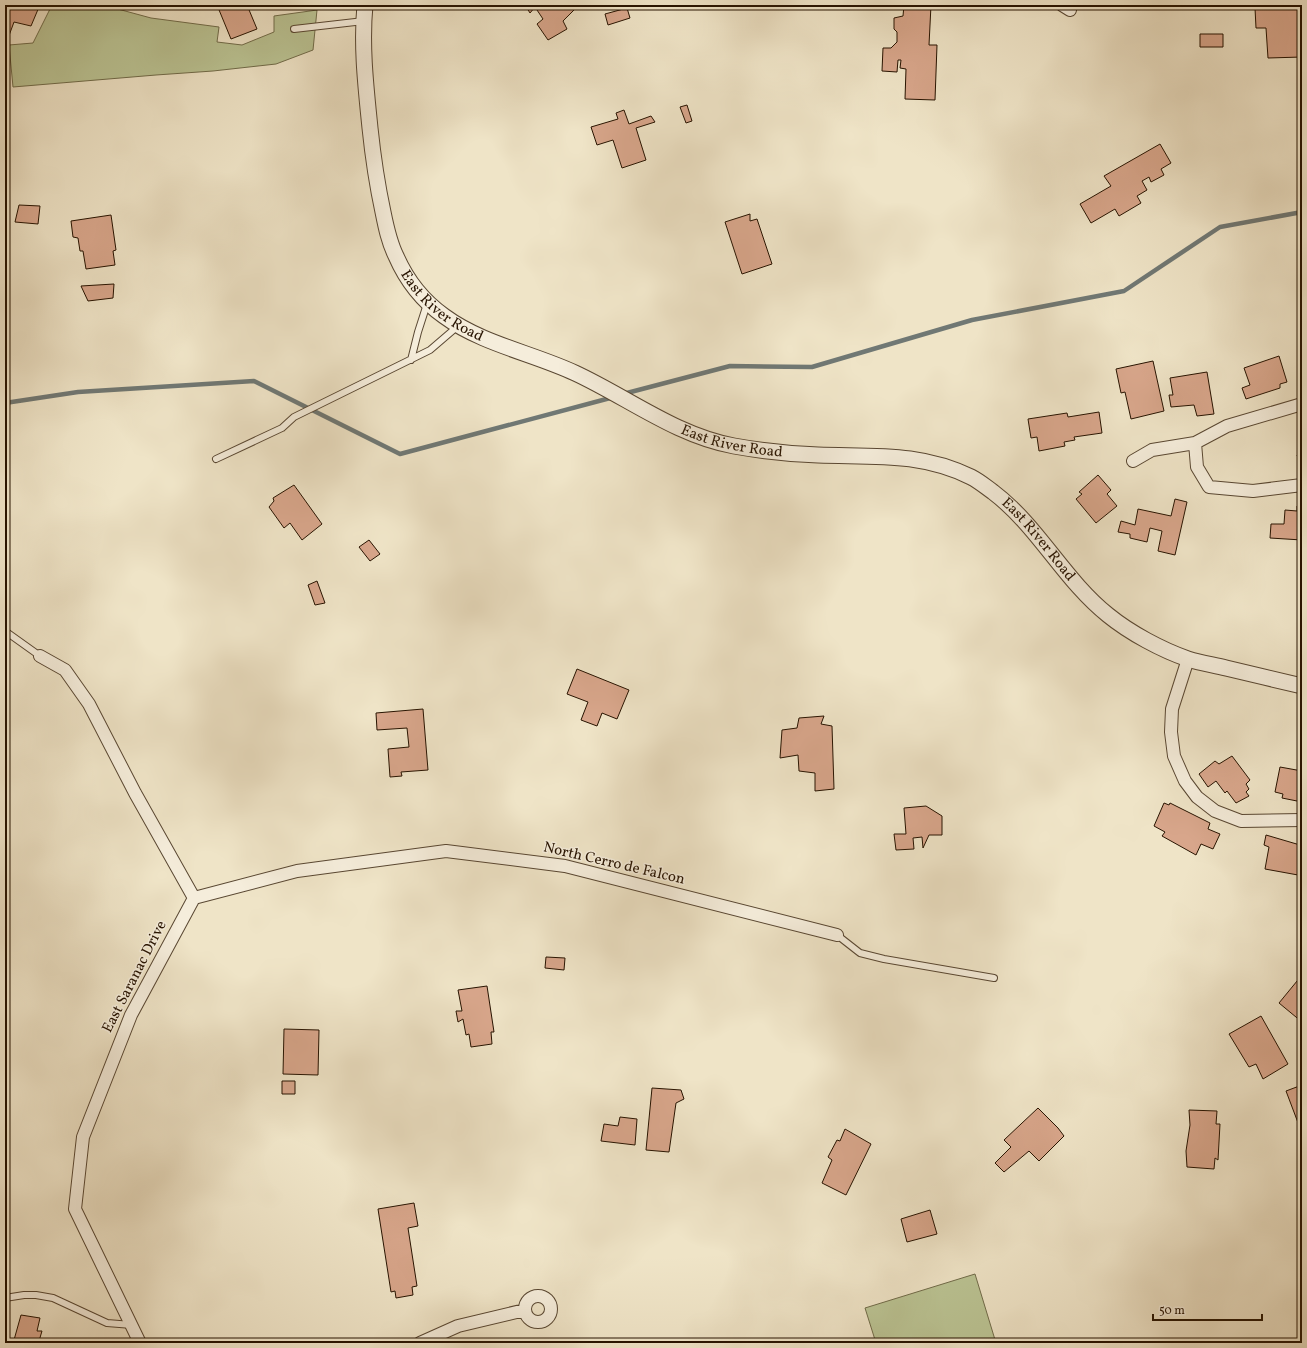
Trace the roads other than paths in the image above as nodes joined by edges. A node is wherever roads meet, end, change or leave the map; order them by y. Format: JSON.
{"nodes":[{"id":1,"x":365,"y":5,"type":"edge"},
{"id":2,"x":364,"y":21,"type":"junction"},
{"id":3,"x":294,"y":29,"type":"dead end"},
{"id":4,"x":427,"y":302,"type":"junction"},
{"id":5,"x":458,"y":326,"type":"junction"},
{"id":6,"x":411,"y":360,"type":"junction"},
{"id":7,"x":1302,"y":404,"type":"edge"},
{"id":8,"x":1196,"y":443,"type":"junction"},
{"id":9,"x":216,"y":460,"type":"dead end"},
{"id":10,"x":1133,"y":461,"type":"dead end"},
{"id":11,"x":1302,"y":485,"type":"edge"},
{"id":12,"x":5,"y":631,"type":"edge"},
{"id":13,"x":40,"y":656,"type":"joint"},
{"id":14,"x":1188,"y":659,"type":"junction"},
{"id":15,"x":1302,"y":686,"type":"edge"},
{"id":16,"x":1302,"y":820,"type":"edge"},
{"id":17,"x":194,"y":898,"type":"junction"},
{"id":18,"x":837,"y":935,"type":"joint"},
{"id":19,"x":994,"y":978,"type":"dead end"},
{"id":20,"x":5,"y":1298,"type":"edge"},
{"id":21,"x":525,"y":1310,"type":"dead end"},
{"id":22,"x":132,"y":1325,"type":"junction"},
{"id":23,"x":140,"y":1343,"type":"edge"},
{"id":24,"x":420,"y":1343,"type":"edge"}],
"edges":[{"from":1,"to":2,"type":"street","name":"East River Road"},
{"from":2,"to":3,"type":"lane"},
{"from":2,"to":4,"type":"street","name":"East River Road"},
{"from":4,"to":5,"type":"street","name":"East River Road"},
{"from":4,"to":6,"type":"lane"},
{"from":5,"to":6,"type":"lane"},
{"from":5,"to":14,"type":"street","name":"East River Road"},
{"from":6,"to":9,"type":"lane"},
{"from":7,"to":8,"type":"street"},
{"from":8,"to":10,"type":"street"},
{"from":8,"to":11,"type":"street"},
{"from":12,"to":13,"type":"lane"},
{"from":13,"to":17,"type":"street"},
{"from":14,"to":15,"type":"street","name":"East River Road"},
{"from":14,"to":16,"type":"street"},
{"from":17,"to":18,"type":"street","name":"North Cerro de Falcon"},
{"from":17,"to":22,"type":"street","name":"East Saranac Drive"},
{"from":18,"to":19,"type":"lane"},
{"from":20,"to":22,"type":"lane"},
{"from":21,"to":24,"type":"street"},
{"from":22,"to":23,"type":"street","name":"East Saranac Drive"}]}
